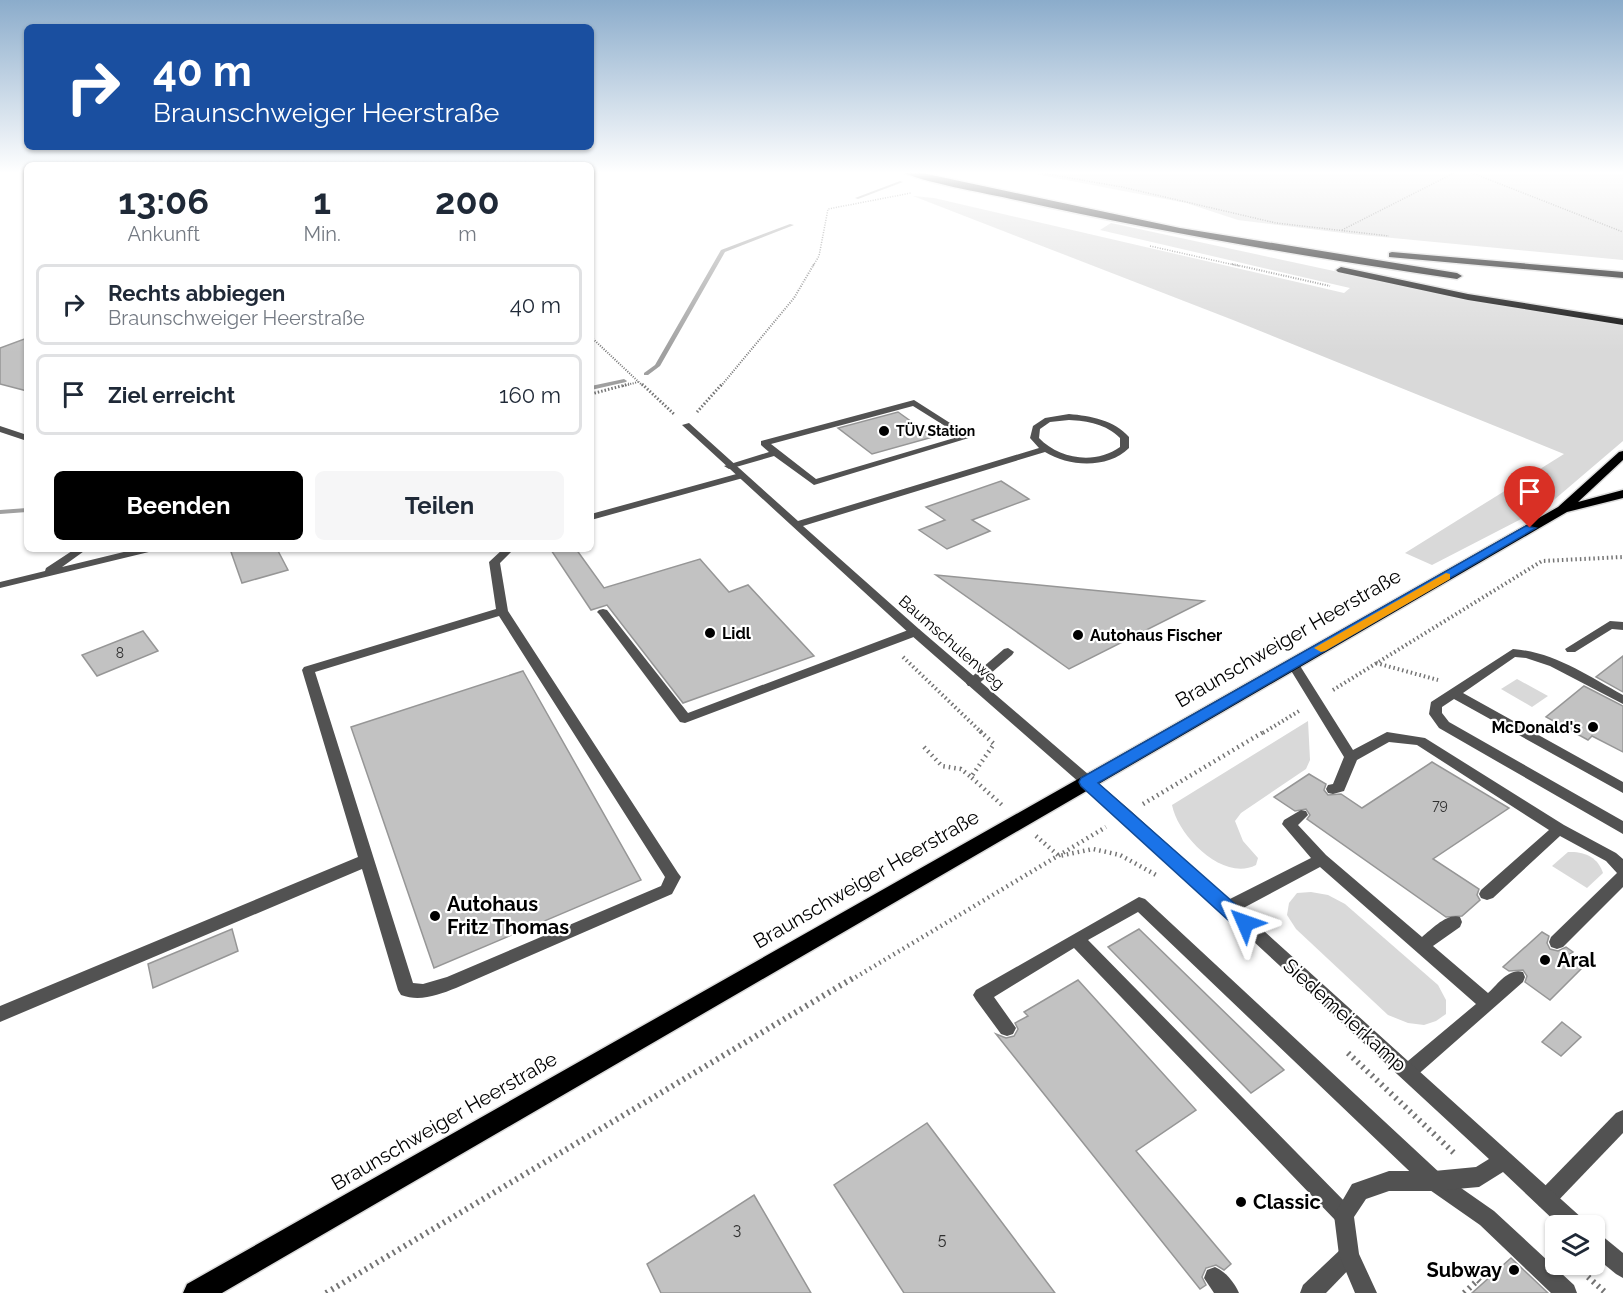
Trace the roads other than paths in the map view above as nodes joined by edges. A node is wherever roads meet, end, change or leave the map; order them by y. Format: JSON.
{"nodes":[{"id":1,"x":1153,"y":231,"type":"edge"},
{"id":2,"x":1185,"y":231,"type":"edge"},
{"id":3,"x":1199,"y":231,"type":"edge"},
{"id":4,"x":1457,"y":276,"type":"dead end"},
{"id":5,"x":1623,"y":276,"type":"edge"},
{"id":6,"x":1623,"y":322,"type":"edge"},
{"id":7,"x":686,"y":424,"type":"road end"},
{"id":8,"x":0,"y":429,"type":"edge"},
{"id":9,"x":24,"y":437,"type":"edge"},
{"id":10,"x":1045,"y":449,"type":"junction"},
{"id":11,"x":777,"y":453,"type":"junction"},
{"id":12,"x":1623,"y":454,"type":"edge"},
{"id":13,"x":729,"y":466,"type":"junction"},
{"id":14,"x":740,"y":476,"type":"junction"},
{"id":15,"x":1623,"y":494,"type":"edge"},
{"id":16,"x":1562,"y":510,"type":"junction"},
{"id":17,"x":594,"y":516,"type":"edge"},
{"id":18,"x":795,"y":525,"type":"junction"},
{"id":19,"x":77,"y":552,"type":"edge"},
{"id":20,"x":136,"y":552,"type":"edge"},
{"id":21,"x":505,"y":552,"type":"edge"},
{"id":22,"x":41,"y":576,"type":"junction"},
{"id":23,"x":0,"y":585,"type":"edge"},
{"id":24,"x":502,"y":610,"type":"junction"},
{"id":25,"x":603,"y":612,"type":"dead end"},
{"id":26,"x":1623,"y":626,"type":"edge"},
{"id":27,"x":915,"y":632,"type":"junction"},
{"id":28,"x":1571,"y":650,"type":"dead end"},
{"id":29,"x":1008,"y":652,"type":"dead end"},
{"id":30,"x":1293,"y":664,"type":"junction"},
{"id":31,"x":972,"y":683,"type":"junction"},
{"id":32,"x":1453,"y":693,"type":"junction"},
{"id":33,"x":1623,"y":700,"type":"edge"},
{"id":34,"x":1351,"y":757,"type":"junction"},
{"id":35,"x":1087,"y":782,"type":"junction"},
{"id":36,"x":1623,"y":788,"type":"edge"},
{"id":37,"x":1333,"y":789,"type":"dead end"},
{"id":38,"x":1301,"y":815,"type":"dead end"},
{"id":39,"x":1623,"y":828,"type":"edge"},
{"id":40,"x":1559,"y":829,"type":"junction"},
{"id":41,"x":1321,"y":859,"type":"junction"},
{"id":42,"x":367,"y":860,"type":"junction"},
{"id":43,"x":1623,"y":869,"type":"edge"},
{"id":44,"x":1623,"y":877,"type":"edge"},
{"id":45,"x":1487,"y":894,"type":"dead end"},
{"id":46,"x":1228,"y":908,"type":"junction"},
{"id":47,"x":1454,"y":922,"type":"dead end"},
{"id":48,"x":1076,"y":939,"type":"junction"},
{"id":49,"x":1557,"y":942,"type":"dead end"},
{"id":50,"x":1422,"y":946,"type":"junction"},
{"id":51,"x":1517,"y":977,"type":"dead end"},
{"id":52,"x":1488,"y":1004,"type":"junction"},
{"id":53,"x":0,"y":1014,"type":"edge"},
{"id":54,"x":1007,"y":1028,"type":"dead end"},
{"id":55,"x":1408,"y":1072,"type":"junction"},
{"id":56,"x":1623,"y":1119,"type":"edge"},
{"id":57,"x":1503,"y":1161,"type":"junction"},
{"id":58,"x":1434,"y":1181,"type":"junction"},
{"id":59,"x":1546,"y":1199,"type":"junction"},
{"id":60,"x":1344,"y":1215,"type":"junction"},
{"id":61,"x":1564,"y":1215,"type":"edge"},
{"id":62,"x":1605,"y":1251,"type":"edge"},
{"id":63,"x":1350,"y":1255,"type":"junction"},
{"id":64,"x":1623,"y":1267,"type":"edge"},
{"id":65,"x":196,"y":1293,"type":"edge"},
{"id":66,"x":1311,"y":1293,"type":"edge"},
{"id":67,"x":1366,"y":1293,"type":"edge"},
{"id":68,"x":1566,"y":1293,"type":"edge"}],
"edges":[{"from":1,"to":6,"type":"highway"},
{"from":2,"to":4,"type":"highway"},
{"from":3,"to":5,"type":"highway"},
{"from":7,"to":13,"type":"street","name":"Baumschulenweg"},
{"from":8,"to":9,"type":"street"},
{"from":10,"to":10,"type":"street"},
{"from":10,"to":18,"type":"street"},
{"from":11,"to":11,"type":"street"},
{"from":11,"to":13,"type":"street"},
{"from":12,"to":16,"type":"main road"},
{"from":13,"to":14,"type":"street","name":"Baumschulenweg"},
{"from":14,"to":17,"type":"street"},
{"from":14,"to":18,"type":"street","name":"Baumschulenweg"},
{"from":15,"to":16,"type":"main road"},
{"from":16,"to":30,"type":"main road","name":"Braunschweiger Heerstraße"},
{"from":18,"to":27,"type":"street","name":"Baumschulenweg"},
{"from":19,"to":22,"type":"street"},
{"from":20,"to":22,"type":"street"},
{"from":21,"to":24,"type":"street"},
{"from":22,"to":23,"type":"street"},
{"from":24,"to":42,"type":"street"},
{"from":24,"to":42,"type":"street"},
{"from":25,"to":27,"type":"street"},
{"from":26,"to":28,"type":"street"},
{"from":27,"to":31,"type":"street","name":"Baumschulenweg"},
{"from":29,"to":31,"type":"street"},
{"from":30,"to":34,"type":"street"},
{"from":30,"to":35,"type":"main road","name":"Braunschweiger Heerstraße"},
{"from":31,"to":35,"type":"street","name":"Baumschulenweg"},
{"from":32,"to":33,"type":"street"},
{"from":32,"to":36,"type":"street"},
{"from":32,"to":39,"type":"street"},
{"from":34,"to":37,"type":"street"},
{"from":34,"to":40,"type":"street"},
{"from":35,"to":46,"type":"street","name":"Siedemeierkamp"},
{"from":35,"to":65,"type":"main road","name":"Braunschweiger Heerstraße"},
{"from":38,"to":41,"type":"street"},
{"from":40,"to":43,"type":"street"},
{"from":40,"to":45,"type":"street"},
{"from":41,"to":46,"type":"street"},
{"from":41,"to":50,"type":"street"},
{"from":42,"to":53,"type":"street"},
{"from":44,"to":49,"type":"street"},
{"from":46,"to":55,"type":"street","name":"Siedemeierkamp"},
{"from":47,"to":50,"type":"street"},
{"from":48,"to":54,"type":"street"},
{"from":48,"to":58,"type":"street"},
{"from":48,"to":60,"type":"street"},
{"from":50,"to":52,"type":"street"},
{"from":51,"to":52,"type":"street"},
{"from":52,"to":55,"type":"street"},
{"from":55,"to":57,"type":"street","name":"Siedemeierkamp"},
{"from":56,"to":59,"type":"street"},
{"from":57,"to":58,"type":"street"},
{"from":57,"to":59,"type":"street","name":"Siedemeierkamp"},
{"from":58,"to":60,"type":"street"},
{"from":58,"to":68,"type":"street"},
{"from":59,"to":61,"type":"street","name":"Siedemeierkamp"},
{"from":60,"to":63,"type":"street"},
{"from":62,"to":64,"type":"street"},
{"from":63,"to":66,"type":"street"},
{"from":63,"to":67,"type":"street"}]}
